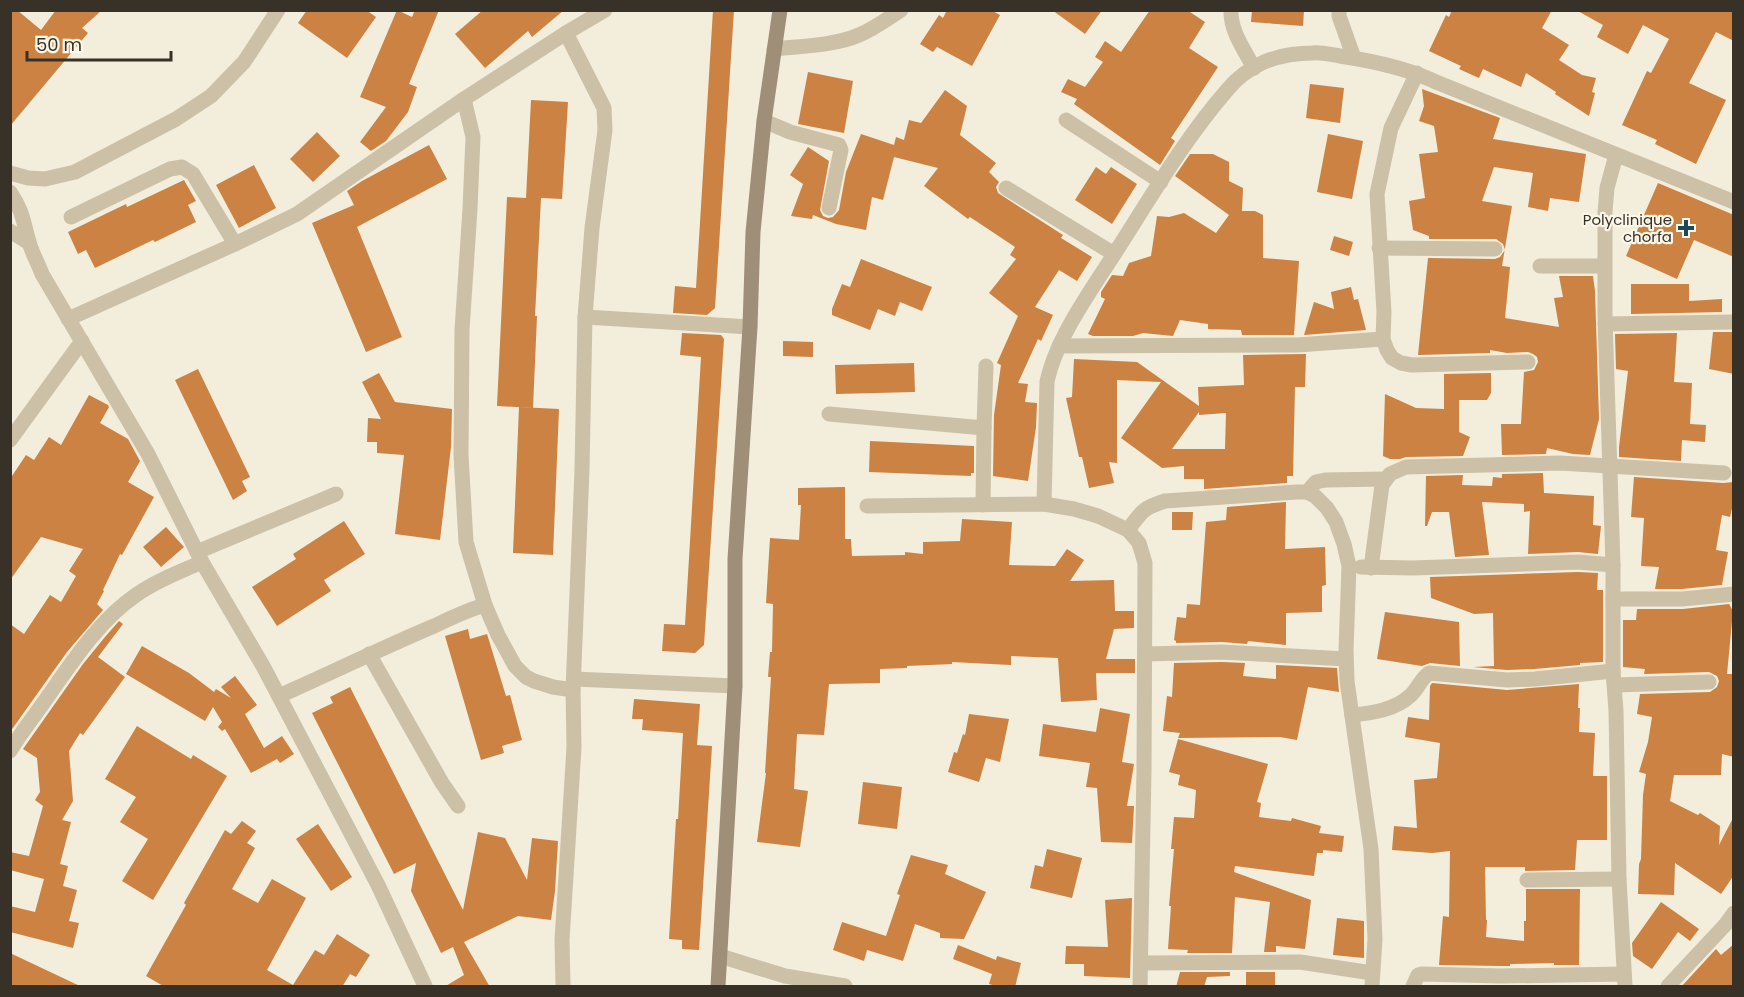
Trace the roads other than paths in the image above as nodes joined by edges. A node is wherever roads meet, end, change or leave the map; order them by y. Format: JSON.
{"nodes":[{"id":1,"x":278,"y":10,"type":"edge"},
{"id":2,"x":605,"y":10,"type":"edge"},
{"id":3,"x":780,"y":10,"type":"edge"},
{"id":4,"x":901,"y":10,"type":"edge"},
{"id":5,"x":1231,"y":10,"type":"edge"},
{"id":6,"x":1339,"y":10,"type":"edge"},
{"id":7,"x":566,"y":33,"type":"junction"},
{"id":8,"x":774,"y":49,"type":"junction"},
{"id":9,"x":1354,"y":58,"type":"junction"},
{"id":10,"x":1254,"y":68,"type":"junction"},
{"id":11,"x":1417,"y":73,"type":"junction"},
{"id":12,"x":464,"y":99,"type":"junction"},
{"id":13,"x":1066,"y":120,"type":"dead end"},
{"id":14,"x":764,"y":121,"type":"junction"},
{"id":15,"x":1616,"y":155,"type":"junction"},
{"id":16,"x":10,"y":173,"type":"edge"},
{"id":17,"x":1161,"y":182,"type":"junction"},
{"id":18,"x":1006,"y":188,"type":"dead end"},
{"id":19,"x":10,"y":192,"type":"edge"},
{"id":20,"x":1734,"y":202,"type":"edge"},
{"id":21,"x":829,"y":208,"type":"dead end"},
{"id":22,"x":71,"y":217,"type":"dead end"},
{"id":23,"x":10,"y":231,"type":"edge"},
{"id":24,"x":29,"y":243,"type":"junction"},
{"id":25,"x":235,"y":244,"type":"junction"},
{"id":26,"x":1379,"y":248,"type":"junction"},
{"id":27,"x":1495,"y":249,"type":"dead end"},
{"id":28,"x":1114,"y":254,"type":"junction"},
{"id":29,"x":1539,"y":266,"type":"dead end"},
{"id":30,"x":1604,"y":266,"type":"junction"},
{"id":31,"x":585,"y":317,"type":"junction"},
{"id":32,"x":68,"y":318,"type":"junction"},
{"id":33,"x":1734,"y":322,"type":"edge"},
{"id":34,"x":1605,"y":324,"type":"junction"},
{"id":35,"x":750,"y":327,"type":"junction"},
{"id":36,"x":1383,"y":339,"type":"junction"},
{"id":37,"x":82,"y":341,"type":"junction"},
{"id":38,"x":1059,"y":346,"type":"junction"},
{"id":39,"x":1528,"y":362,"type":"dead end"},
{"id":40,"x":986,"y":366,"type":"dead end"},
{"id":41,"x":829,"y":414,"type":"dead end"},
{"id":42,"x":984,"y":428,"type":"junction"},
{"id":43,"x":10,"y":440,"type":"edge"},
{"id":44,"x":1610,"y":465,"type":"junction"},
{"id":45,"x":1724,"y":473,"type":"dead end"},
{"id":46,"x":1386,"y":479,"type":"junction"},
{"id":47,"x":1307,"y":492,"type":"junction"},
{"id":48,"x":336,"y":494,"type":"dead end"},
{"id":49,"x":1044,"y":504,"type":"junction"},
{"id":50,"x":983,"y":505,"type":"junction"},
{"id":51,"x":867,"y":506,"type":"dead end"},
{"id":52,"x":1128,"y":530,"type":"junction"},
{"id":53,"x":200,"y":557,"type":"junction"},
{"id":54,"x":1613,"y":565,"type":"junction"},
{"id":55,"x":1349,"y":566,"type":"junction"},
{"id":56,"x":1371,"y":568,"type":"junction"},
{"id":57,"x":1734,"y":594,"type":"edge"},
{"id":58,"x":1613,"y":599,"type":"junction"},
{"id":59,"x":485,"y":604,"type":"junction"},
{"id":60,"x":369,"y":654,"type":"junction"},
{"id":61,"x":1144,"y":654,"type":"junction"},
{"id":62,"x":1346,"y":658,"type":"junction"},
{"id":63,"x":1614,"y":678,"type":"junction"},
{"id":64,"x":1709,"y":682,"type":"dead end"},
{"id":65,"x":574,"y":685,"type":"junction"},
{"id":66,"x":735,"y":686,"type":"junction"},
{"id":67,"x":279,"y":696,"type":"junction"},
{"id":68,"x":1352,"y":715,"type":"junction"},
{"id":69,"x":10,"y":751,"type":"edge"},
{"id":70,"x":458,"y":806,"type":"dead end"},
{"id":71,"x":1619,"y":879,"type":"junction"},
{"id":72,"x":1527,"y":880,"type":"dead end"},
{"id":73,"x":1731,"y":923,"type":"edge"},
{"id":74,"x":720,"y":956,"type":"junction"},
{"id":75,"x":1141,"y":963,"type":"junction"},
{"id":76,"x":1372,"y":980,"type":"edge"},
{"id":77,"x":1625,"y":980,"type":"edge"},
{"id":78,"x":425,"y":987,"type":"edge"},
{"id":79,"x":562,"y":987,"type":"edge"},
{"id":80,"x":717,"y":987,"type":"edge"},
{"id":81,"x":845,"y":987,"type":"edge"},
{"id":82,"x":1140,"y":987,"type":"edge"},
{"id":83,"x":1413,"y":987,"type":"edge"},
{"id":84,"x":1668,"y":987,"type":"edge"}],
"edges":[{"from":1,"to":16,"type":"street"},
{"from":2,"to":7,"type":"street"},
{"from":3,"to":8,"type":"main road"},
{"from":4,"to":8,"type":"street"},
{"from":5,"to":10,"type":"street"},
{"from":6,"to":9,"type":"street"},
{"from":7,"to":12,"type":"street"},
{"from":7,"to":31,"type":"street"},
{"from":8,"to":14,"type":"main road"},
{"from":9,"to":10,"type":"street"},
{"from":9,"to":11,"type":"street"},
{"from":10,"to":17,"type":"street"},
{"from":11,"to":15,"type":"street"},
{"from":11,"to":26,"type":"street"},
{"from":12,"to":25,"type":"street"},
{"from":12,"to":59,"type":"street"},
{"from":13,"to":17,"type":"street"},
{"from":14,"to":21,"type":"street"},
{"from":14,"to":35,"type":"main road"},
{"from":15,"to":20,"type":"street"},
{"from":15,"to":30,"type":"street"},
{"from":17,"to":28,"type":"street"},
{"from":18,"to":28,"type":"street"},
{"from":19,"to":24,"type":"street"},
{"from":22,"to":25,"type":"street"},
{"from":23,"to":24,"type":"street"},
{"from":24,"to":32,"type":"street"},
{"from":25,"to":32,"type":"street"},
{"from":26,"to":27,"type":"street"},
{"from":26,"to":36,"type":"street"},
{"from":28,"to":38,"type":"street"},
{"from":29,"to":30,"type":"street"},
{"from":30,"to":34,"type":"street"},
{"from":31,"to":35,"type":"street"},
{"from":31,"to":65,"type":"street"},
{"from":32,"to":37,"type":"street"},
{"from":33,"to":34,"type":"street"},
{"from":34,"to":44,"type":"street"},
{"from":35,"to":66,"type":"main road"},
{"from":36,"to":38,"type":"street"},
{"from":36,"to":39,"type":"street"},
{"from":37,"to":43,"type":"street"},
{"from":37,"to":53,"type":"street"},
{"from":38,"to":49,"type":"street"},
{"from":40,"to":42,"type":"street"},
{"from":41,"to":42,"type":"street"},
{"from":42,"to":50,"type":"street"},
{"from":44,"to":45,"type":"street"},
{"from":44,"to":46,"type":"street"},
{"from":44,"to":54,"type":"street"},
{"from":46,"to":47,"type":"street"},
{"from":46,"to":56,"type":"street"},
{"from":47,"to":52,"type":"street"},
{"from":47,"to":55,"type":"street"},
{"from":48,"to":53,"type":"street"},
{"from":49,"to":50,"type":"street"},
{"from":49,"to":52,"type":"street"},
{"from":50,"to":51,"type":"street"},
{"from":52,"to":61,"type":"street"},
{"from":53,"to":67,"type":"street"},
{"from":53,"to":69,"type":"street"},
{"from":54,"to":56,"type":"street"},
{"from":54,"to":58,"type":"street"},
{"from":55,"to":56,"type":"street"},
{"from":55,"to":62,"type":"street"},
{"from":57,"to":58,"type":"street"},
{"from":58,"to":63,"type":"street"},
{"from":59,"to":60,"type":"street"},
{"from":59,"to":65,"type":"street"},
{"from":60,"to":67,"type":"street"},
{"from":60,"to":70,"type":"street"},
{"from":61,"to":62,"type":"street"},
{"from":61,"to":75,"type":"street"},
{"from":62,"to":68,"type":"street"},
{"from":63,"to":64,"type":"street"},
{"from":63,"to":68,"type":"street"},
{"from":63,"to":71,"type":"street"},
{"from":65,"to":66,"type":"street"},
{"from":65,"to":79,"type":"street"},
{"from":66,"to":74,"type":"main road"},
{"from":67,"to":78,"type":"street"},
{"from":68,"to":76,"type":"street"},
{"from":71,"to":72,"type":"street"},
{"from":71,"to":77,"type":"street"},
{"from":73,"to":84,"type":"street"},
{"from":74,"to":80,"type":"main road"},
{"from":74,"to":81,"type":"street"},
{"from":75,"to":76,"type":"street"},
{"from":75,"to":82,"type":"street"},
{"from":77,"to":83,"type":"street"}]}
